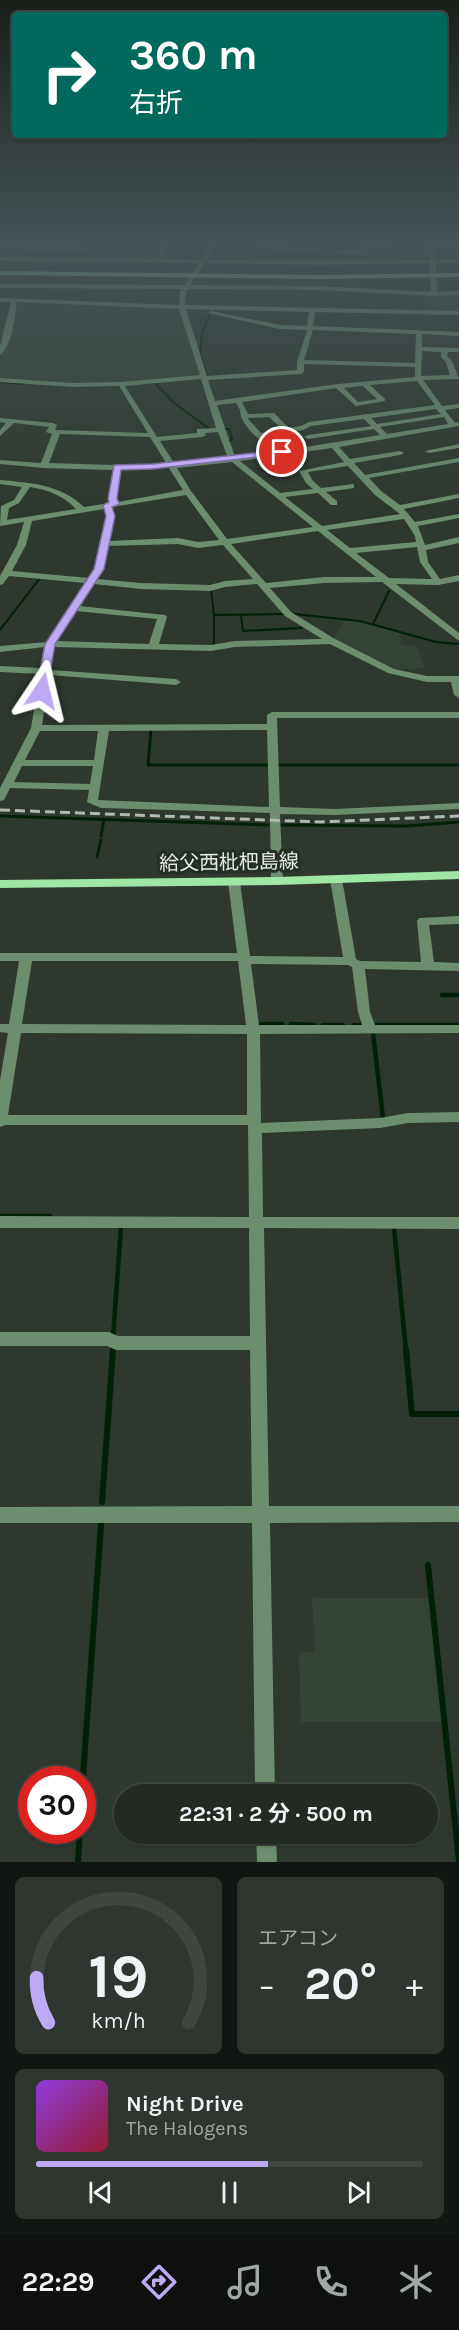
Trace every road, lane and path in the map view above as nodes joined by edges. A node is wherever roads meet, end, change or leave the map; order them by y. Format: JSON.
{"nodes":[{"id":1,"x":4,"y":330,"type":"edge"},
{"id":2,"x":190,"y":331,"type":"edge"},
{"id":3,"x":309,"y":331,"type":"edge"},
{"id":4,"x":380,"y":331,"type":"edge"},
{"id":5,"x":420,"y":332,"type":"junction"},
{"id":6,"x":456,"y":334,"type":"edge"},
{"id":7,"x":419,"y":349,"type":"junction"},
{"id":8,"x":452,"y":350,"type":"edge"},
{"id":9,"x":0,"y":353,"type":"edge"},
{"id":10,"x":300,"y":362,"type":"junction"},
{"id":11,"x":359,"y":364,"type":"junction"},
{"id":12,"x":419,"y":365,"type":"junction"},
{"id":13,"x":203,"y":377,"type":"junction"},
{"id":14,"x":0,"y":380,"type":"edge"},
{"id":15,"x":457,"y":380,"type":"edge"},
{"id":16,"x":420,"y":381,"type":"junction"},
{"id":17,"x":121,"y":384,"type":"junction"},
{"id":18,"x":362,"y":384,"type":"junction"},
{"id":19,"x":338,"y":386,"type":"junction"},
{"id":20,"x":238,"y":401,"type":"junction"},
{"id":21,"x":212,"y":404,"type":"junction"},
{"id":22,"x":359,"y":404,"type":"junction"},
{"id":23,"x":459,"y":406,"type":"edge"},
{"id":24,"x":439,"y":407,"type":"junction"},
{"id":25,"x":459,"y":414,"type":"edge"},
{"id":26,"x":243,"y":416,"type":"junction"},
{"id":27,"x":370,"y":416,"type":"junction"},
{"id":28,"x":445,"y":416,"type":"junction"},
{"id":29,"x":0,"y":420,"type":"edge"},
{"id":30,"x":12,"y":421,"type":"junction"},
{"id":31,"x":457,"y":425,"type":"edge"},
{"id":32,"x":376,"y":426,"type":"junction"},
{"id":33,"x":298,"y":429,"type":"junction"},
{"id":34,"x":221,"y":430,"type":"junction"},
{"id":35,"x":287,"y":430,"type":"junction"},
{"id":36,"x":57,"y":432,"type":"junction"},
{"id":37,"x":0,"y":434,"type":"edge"},
{"id":38,"x":260,"y":435,"type":"junction"},
{"id":39,"x":153,"y":437,"type":"junction"},
{"id":40,"x":308,"y":437,"type":"junction"},
{"id":41,"x":384,"y":437,"type":"junction"},
{"id":42,"x":333,"y":445,"type":"junction"},
{"id":43,"x":459,"y":446,"type":"edge"},
{"id":44,"x":320,"y":447,"type":"junction"},
{"id":45,"x":278,"y":453,"type":"junction"},
{"id":46,"x":397,"y":454,"type":"junction"},
{"id":47,"x":232,"y":459,"type":"junction"},
{"id":48,"x":459,"y":460,"type":"edge"},
{"id":49,"x":0,"y":462,"type":"edge"},
{"id":50,"x":350,"y":462,"type":"junction"},
{"id":51,"x":442,"y":463,"type":"junction"},
{"id":52,"x":169,"y":465,"type":"junction"},
{"id":53,"x":117,"y":467,"type":"junction"},
{"id":54,"x":414,"y":468,"type":"junction"},
{"id":55,"x":38,"y":476,"type":"junction"},
{"id":56,"x":364,"y":477,"type":"junction"},
{"id":57,"x":0,"y":482,"type":"edge"},
{"id":58,"x":351,"y":486,"type":"dead end"},
{"id":59,"x":318,"y":491,"type":"junction"},
{"id":60,"x":188,"y":492,"type":"junction"},
{"id":61,"x":277,"y":496,"type":"junction"},
{"id":62,"x":459,"y":496,"type":"edge"},
{"id":63,"x":111,"y":504,"type":"junction"},
{"id":64,"x":399,"y":508,"type":"junction"},
{"id":65,"x":82,"y":510,"type":"junction"},
{"id":66,"x":406,"y":516,"type":"junction"},
{"id":67,"x":459,"y":516,"type":"edge"},
{"id":68,"x":28,"y":520,"type":"junction"},
{"id":69,"x":1,"y":524,"type":"edge"},
{"id":70,"x":413,"y":525,"type":"junction"},
{"id":71,"x":320,"y":529,"type":"junction"},
{"id":72,"x":459,"y":540,"type":"edge"},
{"id":73,"x":225,"y":542,"type":"junction"},
{"id":74,"x":105,"y":543,"type":"junction"},
{"id":75,"x":421,"y":546,"type":"junction"},
{"id":76,"x":347,"y":551,"type":"junction"},
{"id":77,"x":2,"y":577,"type":"edge"},
{"id":78,"x":459,"y":578,"type":"edge"},
{"id":79,"x":384,"y":580,"type":"junction"},
{"id":80,"x":90,"y":581,"type":"junction"},
{"id":81,"x":438,"y":582,"type":"junction"},
{"id":82,"x":262,"y":583,"type":"junction"},
{"id":83,"x":73,"y":608,"type":"junction"},
{"id":84,"x":458,"y":636,"type":"edge"},
{"id":85,"x":332,"y":640,"type":"junction"},
{"id":86,"x":50,"y":644,"type":"junction"},
{"id":87,"x":153,"y":647,"type":"junction"},
{"id":88,"x":0,"y":649,"type":"edge"},
{"id":89,"x":0,"y":669,"type":"edge"},
{"id":90,"x":45,"y":672,"type":"junction"},
{"id":91,"x":457,"y":679,"type":"edge"},
{"id":92,"x":176,"y":682,"type":"dead end"},
{"id":93,"x":459,"y":695,"type":"edge"},
{"id":94,"x":459,"y":715,"type":"edge"},
{"id":95,"x":272,"y":727,"type":"junction"},
{"id":96,"x":36,"y":728,"type":"junction"},
{"id":97,"x":104,"y":728,"type":"junction"},
{"id":98,"x":18,"y":763,"type":"junction"},
{"id":99,"x":99,"y":763,"type":"junction"},
{"id":100,"x":7,"y":785,"type":"junction"},
{"id":101,"x":95,"y":787,"type":"junction"},
{"id":102,"x":0,"y":798,"type":"edge"},
{"id":103,"x":459,"y":806,"type":"edge"},
{"id":104,"x":274,"y":811,"type":"junction"},
{"id":105,"x":459,"y":874,"type":"edge"},
{"id":106,"x":336,"y":879,"type":"junction"},
{"id":107,"x":277,"y":881,"type":"junction"},
{"id":108,"x":234,"y":882,"type":"junction"},
{"id":109,"x":0,"y":884,"type":"edge"},
{"id":110,"x":459,"y":920,"type":"edge"},
{"id":111,"x":0,"y":957,"type":"edge"},
{"id":112,"x":27,"y":957,"type":"junction"},
{"id":113,"x":242,"y":958,"type":"junction"},
{"id":114,"x":354,"y":963,"type":"junction"},
{"id":115,"x":428,"y":966,"type":"junction"},
{"id":116,"x":459,"y":967,"type":"edge"},
{"id":117,"x":0,"y":1028,"type":"edge"},
{"id":118,"x":15,"y":1029,"type":"junction"},
{"id":119,"x":370,"y":1029,"type":"junction"},
{"id":120,"x":459,"y":1029,"type":"edge"},
{"id":121,"x":253,"y":1030,"type":"junction"},
{"id":122,"x":4,"y":1069,"type":"edge"},
{"id":123,"x":459,"y":1117,"type":"edge"},
{"id":124,"x":0,"y":1120,"type":"edge"},
{"id":125,"x":255,"y":1124,"type":"junction"},
{"id":126,"x":0,"y":1222,"type":"edge"},
{"id":127,"x":257,"y":1223,"type":"junction"},
{"id":128,"x":459,"y":1223,"type":"edge"},
{"id":129,"x":0,"y":1339,"type":"edge"},
{"id":130,"x":258,"y":1343,"type":"junction"},
{"id":131,"x":260,"y":1514,"type":"junction"},
{"id":132,"x":459,"y":1514,"type":"edge"},
{"id":133,"x":0,"y":1515,"type":"edge"},
{"id":134,"x":266,"y":1784,"type":"edge"},
{"id":135,"x":266,"y":1844,"type":"edge"},
{"id":136,"x":267,"y":1862,"type":"edge"}],
"edges":[{"from":1,"to":9,"type":"street"},
{"from":2,"to":13,"type":"street"},
{"from":3,"to":10,"type":"street"},
{"from":4,"to":5,"type":"street"},
{"from":5,"to":6,"type":"street"},
{"from":5,"to":7,"type":"street"},
{"from":6,"to":8,"type":"street"},
{"from":7,"to":8,"type":"street"},
{"from":7,"to":12,"type":"street"},
{"from":8,"to":15,"type":"street"},
{"from":10,"to":11,"type":"street"},
{"from":10,"to":13,"type":"street"},
{"from":11,"to":12,"type":"street"},
{"from":11,"to":18,"type":"street"},
{"from":12,"to":16,"type":"street"},
{"from":13,"to":17,"type":"street"},
{"from":13,"to":21,"type":"street"},
{"from":14,"to":17,"type":"street"},
{"from":15,"to":16,"type":"street"},
{"from":16,"to":18,"type":"street"},
{"from":16,"to":24,"type":"street"},
{"from":17,"to":39,"type":"street"},
{"from":18,"to":19,"type":"street"},
{"from":18,"to":22,"type":"street"},
{"from":19,"to":20,"type":"street"},
{"from":19,"to":22,"type":"street"},
{"from":20,"to":21,"type":"street"},
{"from":20,"to":26,"type":"street"},
{"from":21,"to":34,"type":"street"},
{"from":22,"to":27,"type":"street"},
{"from":23,"to":24,"type":"street"},
{"from":24,"to":27,"type":"street"},
{"from":24,"to":28,"type":"street"},
{"from":25,"to":28,"type":"street"},
{"from":26,"to":35,"type":"street"},
{"from":26,"to":38,"type":"street"},
{"from":27,"to":32,"type":"street"},
{"from":27,"to":33,"type":"street"},
{"from":28,"to":31,"type":"street"},
{"from":28,"to":32,"type":"street"},
{"from":29,"to":30,"type":"street"},
{"from":30,"to":36,"type":"street"},
{"from":30,"to":37,"type":"street"},
{"from":31,"to":41,"type":"street"},
{"from":32,"to":40,"type":"street"},
{"from":32,"to":41,"type":"street"},
{"from":33,"to":35,"type":"street"},
{"from":33,"to":40,"type":"street"},
{"from":34,"to":39,"type":"street"},
{"from":34,"to":47,"type":"street"},
{"from":35,"to":38,"type":"street"},
{"from":36,"to":39,"type":"street"},
{"from":36,"to":55,"type":"street"},
{"from":38,"to":45,"type":"street"},
{"from":39,"to":52,"type":"street"},
{"from":40,"to":44,"type":"street"},
{"from":41,"to":42,"type":"street"},
{"from":41,"to":46,"type":"street"},
{"from":42,"to":44,"type":"street"},
{"from":42,"to":50,"type":"street"},
{"from":43,"to":51,"type":"street"},
{"from":44,"to":45,"type":"street"},
{"from":45,"to":47,"type":"street"},
{"from":46,"to":50,"type":"street"},
{"from":46,"to":54,"type":"street"},
{"from":47,"to":52,"type":"street"},
{"from":47,"to":61,"type":"street"},
{"from":48,"to":51,"type":"street"},
{"from":49,"to":55,"type":"street"},
{"from":50,"to":56,"type":"street"},
{"from":50,"to":59,"type":"street"},
{"from":51,"to":54,"type":"street"},
{"from":52,"to":53,"type":"street"},
{"from":52,"to":60,"type":"street"},
{"from":53,"to":55,"type":"street"},
{"from":53,"to":63,"type":"street"},
{"from":54,"to":56,"type":"street"},
{"from":55,"to":57,"type":"street"},
{"from":55,"to":65,"type":"street"},
{"from":55,"to":69,"type":"street"},
{"from":56,"to":64,"type":"street"},
{"from":58,"to":59,"type":"street"},
{"from":59,"to":61,"type":"street"},
{"from":60,"to":63,"type":"street"},
{"from":60,"to":73,"type":"street"},
{"from":61,"to":71,"type":"street"},
{"from":62,"to":64,"type":"street"},
{"from":63,"to":65,"type":"street"},
{"from":63,"to":74,"type":"street"},
{"from":64,"to":66,"type":"street"},
{"from":65,"to":68,"type":"street"},
{"from":66,"to":70,"type":"street"},
{"from":66,"to":71,"type":"street"},
{"from":67,"to":70,"type":"street"},
{"from":68,"to":69,"type":"street"},
{"from":68,"to":77,"type":"street"},
{"from":70,"to":75,"type":"street"},
{"from":71,"to":73,"type":"street"},
{"from":71,"to":76,"type":"street"},
{"from":72,"to":75,"type":"street"},
{"from":73,"to":74,"type":"street"},
{"from":73,"to":82,"type":"street"},
{"from":74,"to":80,"type":"street"},
{"from":75,"to":76,"type":"street"},
{"from":75,"to":81,"type":"street"},
{"from":76,"to":79,"type":"street"},
{"from":77,"to":80,"type":"street"},
{"from":78,"to":81,"type":"street"},
{"from":79,"to":81,"type":"street"},
{"from":79,"to":82,"type":"street"},
{"from":79,"to":84,"type":"street"},
{"from":80,"to":82,"type":"street"},
{"from":80,"to":83,"type":"street"},
{"from":82,"to":85,"type":"street"},
{"from":83,"to":86,"type":"street"},
{"from":83,"to":87,"type":"street"},
{"from":85,"to":87,"type":"street"},
{"from":85,"to":91,"type":"street"},
{"from":86,"to":87,"type":"street"},
{"from":86,"to":88,"type":"street"},
{"from":86,"to":90,"type":"street"},
{"from":89,"to":90,"type":"street"},
{"from":90,"to":92,"type":"street"},
{"from":90,"to":96,"type":"street"},
{"from":91,"to":93,"type":"street"},
{"from":94,"to":95,"type":"street"},
{"from":95,"to":97,"type":"street"},
{"from":95,"to":104,"type":"street"},
{"from":96,"to":97,"type":"street"},
{"from":96,"to":98,"type":"street"},
{"from":97,"to":99,"type":"street"},
{"from":98,"to":99,"type":"street"},
{"from":98,"to":100,"type":"street"},
{"from":99,"to":101,"type":"street"},
{"from":100,"to":101,"type":"street"},
{"from":100,"to":102,"type":"street"},
{"from":101,"to":104,"type":"street"},
{"from":103,"to":104,"type":"street"},
{"from":104,"to":107,"type":"street"},
{"from":105,"to":106,"type":"main road","name":"給父西枇杷島線"},
{"from":106,"to":107,"type":"main road","name":"給父西枇杷島線"},
{"from":106,"to":114,"type":"street"},
{"from":107,"to":108,"type":"main road","name":"給父西枇杷島線"},
{"from":108,"to":109,"type":"main road","name":"給父西枇杷島線"},
{"from":108,"to":113,"type":"street"},
{"from":110,"to":115,"type":"street"},
{"from":111,"to":112,"type":"street"},
{"from":112,"to":113,"type":"street"},
{"from":112,"to":118,"type":"street"},
{"from":113,"to":114,"type":"street"},
{"from":113,"to":121,"type":"street"},
{"from":114,"to":115,"type":"street"},
{"from":114,"to":119,"type":"street"},
{"from":115,"to":116,"type":"street"},
{"from":117,"to":118,"type":"street"},
{"from":118,"to":121,"type":"street"},
{"from":118,"to":122,"type":"street"},
{"from":119,"to":120,"type":"street"},
{"from":119,"to":121,"type":"street"},
{"from":121,"to":125,"type":"street"},
{"from":122,"to":124,"type":"street"},
{"from":123,"to":125,"type":"street"},
{"from":124,"to":125,"type":"street"},
{"from":125,"to":127,"type":"street"},
{"from":126,"to":127,"type":"street"},
{"from":127,"to":128,"type":"street"},
{"from":127,"to":130,"type":"street"},
{"from":129,"to":130,"type":"street"},
{"from":130,"to":131,"type":"street"},
{"from":131,"to":132,"type":"street"},
{"from":131,"to":133,"type":"street"},
{"from":131,"to":134,"type":"street"},
{"from":135,"to":136,"type":"street"}]}
